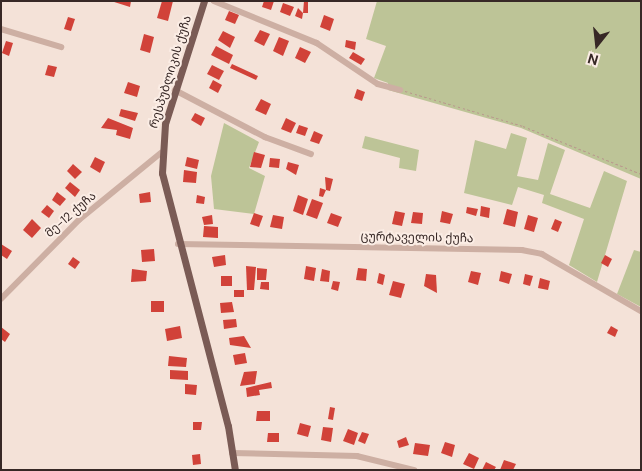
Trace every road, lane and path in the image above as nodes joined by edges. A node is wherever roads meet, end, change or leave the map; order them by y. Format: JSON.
{"nodes":[{"id":1,"x":204,"y":1,"type":"edge"},
{"id":2,"x":214,"y":1,"type":"edge"},
{"id":3,"x":1,"y":29,"type":"edge"},
{"id":4,"x":61,"y":47,"type":"dead end"},
{"id":5,"x":175,"y":90,"type":"junction"},
{"id":6,"x":400,"y":90,"type":"joint"},
{"id":7,"x":161,"y":153,"type":"junction"},
{"id":8,"x":311,"y":154,"type":"dead end"},
{"id":9,"x":641,"y":174,"type":"edge"},
{"id":10,"x":178,"y":244,"type":"junction"},
{"id":11,"x":1,"y":299,"type":"edge"},
{"id":12,"x":641,"y":311,"type":"edge"},
{"id":13,"x":232,"y":453,"type":"junction"},
{"id":14,"x":235,"y":470,"type":"edge"},
{"id":15,"x":414,"y":470,"type":"edge"}],
"edges":[{"from":1,"to":5,"type":"main road","name":"რესპუბლიკის ქუჩა"},
{"from":2,"to":6,"type":"street"},
{"from":3,"to":4,"type":"street"},
{"from":5,"to":7,"type":"main road","name":"რესპუბლიკის ქუჩა"},
{"from":5,"to":8,"type":"street"},
{"from":6,"to":9,"type":"path"},
{"from":7,"to":10,"type":"main road","name":"რესპუბლიკის ქუჩა"},
{"from":7,"to":11,"type":"street","name":"მე-12 ქუჩა"},
{"from":10,"to":12,"type":"street","name":"ცურტაველის ქუჩა"},
{"from":10,"to":13,"type":"main road","name":"რესპუბლიკის ქუჩა"},
{"from":13,"to":14,"type":"main road","name":"რესპუბლიკის ქუჩა"},
{"from":13,"to":15,"type":"street"}]}
